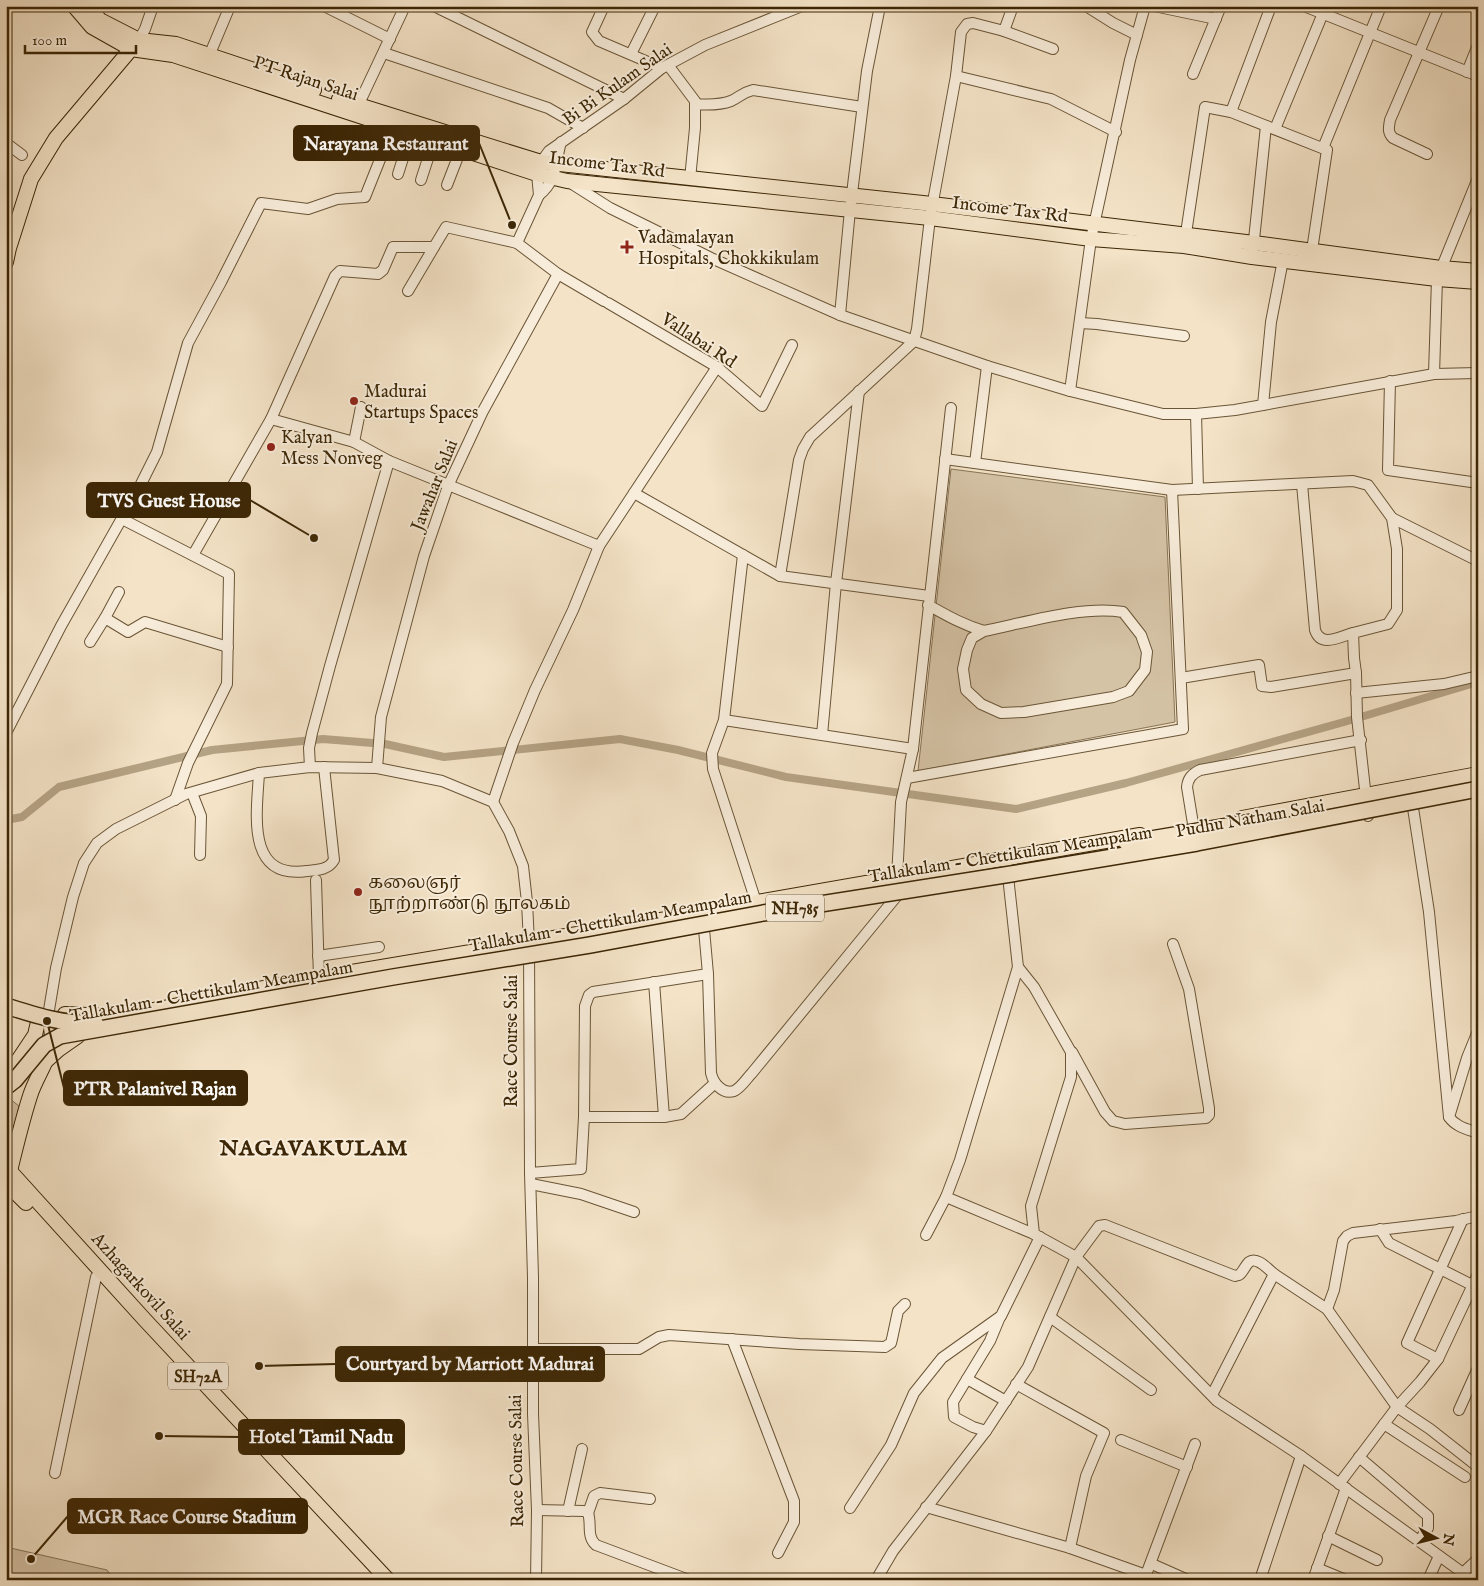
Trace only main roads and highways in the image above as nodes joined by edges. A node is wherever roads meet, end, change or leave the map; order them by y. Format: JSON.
{"nodes":[{"id":1,"x":74,"y":6,"type":"edge"},
{"id":2,"x":88,"y":6,"type":"edge"},
{"id":3,"x":135,"y":44,"type":"junction"},
{"id":4,"x":262,"y":78,"type":"junction"},
{"id":5,"x":356,"y":109,"type":"junction"},
{"id":6,"x":539,"y":168,"type":"junction"},
{"id":7,"x":559,"y":174,"type":"junction"},
{"id":8,"x":850,"y":203,"type":"junction"},
{"id":9,"x":1185,"y":240,"type":"junction"},
{"id":10,"x":1253,"y":250,"type":"junction"},
{"id":11,"x":1311,"y":257,"type":"junction"},
{"id":12,"x":6,"y":262,"type":"edge"},
{"id":13,"x":1478,"y":271,"type":"edge"},
{"id":14,"x":1439,"y":274,"type":"junction"},
{"id":15,"x":1478,"y":282,"type":"edge"},
{"id":16,"x":1478,"y":774,"type":"edge"},
{"id":17,"x":1478,"y":781,"type":"edge"},
{"id":18,"x":1478,"y":789,"type":"edge"},
{"id":19,"x":1478,"y":794,"type":"edge"},
{"id":20,"x":6,"y":997,"type":"edge"},
{"id":21,"x":6,"y":1006,"type":"edge"},
{"id":22,"x":48,"y":1019,"type":"junction"},
{"id":23,"x":78,"y":1036,"type":"junction"},
{"id":24,"x":45,"y":1062,"type":"junction"},
{"id":25,"x":6,"y":1074,"type":"edge"},
{"id":26,"x":6,"y":1087,"type":"edge"},
{"id":27,"x":7,"y":1179,"type":"edge"},
{"id":28,"x":267,"y":1455,"type":"junction"},
{"id":29,"x":378,"y":1580,"type":"edge"},
{"id":30,"x":388,"y":1580,"type":"edge"}],
"edges":[{"from":1,"to":3,"type":"main road","name":"PT Rajan Salai"},
{"from":2,"to":3,"type":"main road","name":"PT Rajan Salai"},
{"from":3,"to":4,"type":"main road","name":"PT Rajan Salai"},
{"from":3,"to":4,"type":"main road","name":"PT Rajan Salai"},
{"from":3,"to":12,"type":"main road"},
{"from":4,"to":5,"type":"main road","name":"PT Rajan Salai"},
{"from":5,"to":6,"type":"main road","name":"PT Rajan Salai"},
{"from":5,"to":6,"type":"main road","name":"PT Rajan Salai"},
{"from":6,"to":7,"type":"main road","name":"Income Tax Rd"},
{"from":7,"to":8,"type":"main road","name":"Income Tax Rd"},
{"from":7,"to":8,"type":"main road","name":"Income Tax Rd"},
{"from":8,"to":9,"type":"main road","name":"Income Tax Rd"},
{"from":8,"to":9,"type":"main road","name":"Income Tax Rd"},
{"from":9,"to":10,"type":"main road","name":"Income Tax Rd"},
{"from":10,"to":11,"type":"main road","name":"Income Tax Rd"},
{"from":10,"to":11,"type":"main road","name":"Income Tax Rd"},
{"from":11,"to":14,"type":"main road","name":"Income Tax Rd"},
{"from":13,"to":14,"type":"main road","name":"Income Tax Rd"},
{"from":14,"to":15,"type":"main road","name":"Income Tax Rd"},
{"from":16,"to":22,"type":"main road","name":"Pudhu Natham Salai"},
{"from":17,"to":21,"type":"highway","name":"Tallakulam - Chettikulam Meampalam","number":"NH785","bridge":true},
{"from":18,"to":26,"type":"highway","name":"Tallakulam - Chettikulam Meampalam","number":"NH785","bridge":true},
{"from":19,"to":23,"type":"main road","name":"Pudhu Natham Salai"},
{"from":20,"to":22,"type":"main road"},
{"from":22,"to":23,"type":"main road","name":"Pudhu Natham Salai"},
{"from":22,"to":24,"type":"main road"},
{"from":22,"to":25,"type":"main road"},
{"from":23,"to":24,"type":"main road"},
{"from":24,"to":27,"type":"main road"},
{"from":27,"to":28,"type":"main road","name":"Azhagarkovil Salai","number":"SH72A"},
{"from":27,"to":28,"type":"main road","name":"Azhagarkovil Salai","number":"SH72A"},
{"from":28,"to":29,"type":"main road","name":"Azhagarkovil Salai","number":"SH72A"},
{"from":28,"to":30,"type":"main road","name":"Azhagarkovil Salai","number":"SH72A"}]}
